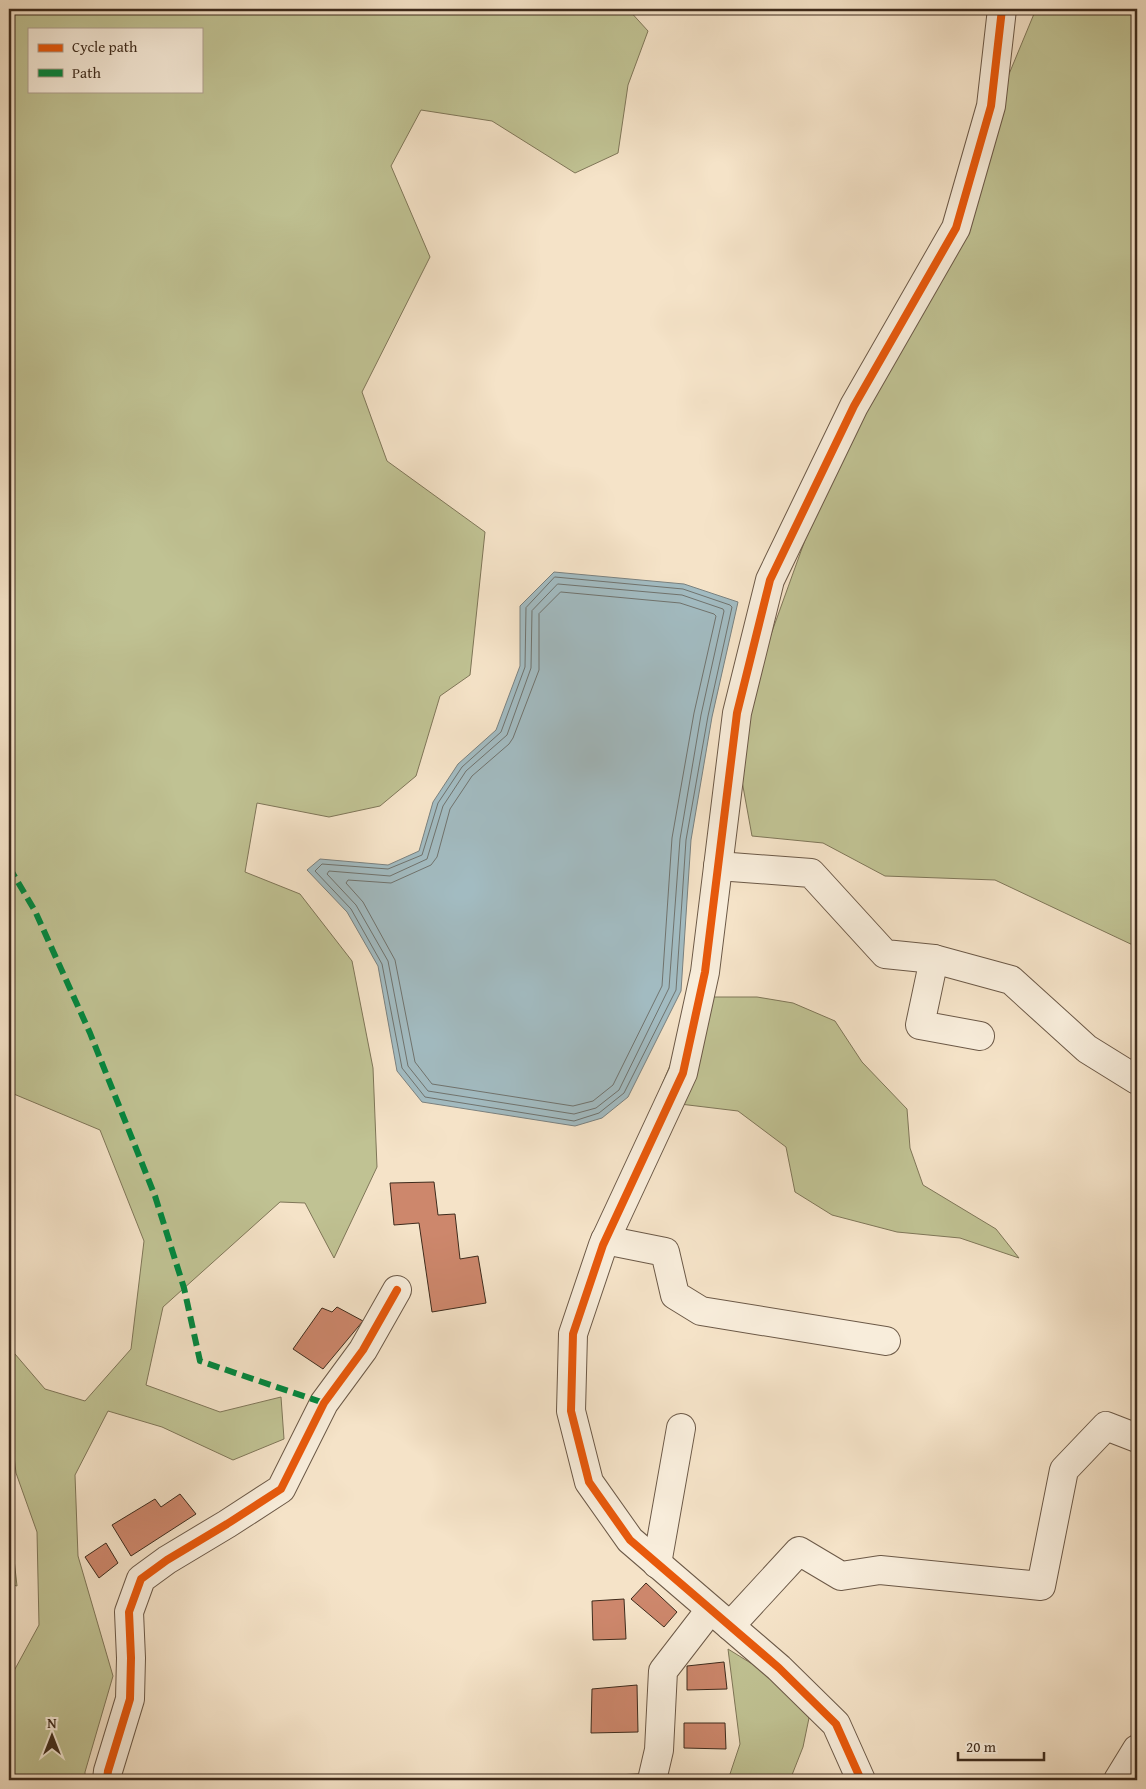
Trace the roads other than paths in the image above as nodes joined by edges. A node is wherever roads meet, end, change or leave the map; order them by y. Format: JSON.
{"nodes":[{"id":1,"x":1002,"y":9,"type":"edge"},
{"id":2,"x":718,"y":866,"type":"junction"},
{"id":3,"x":934,"y":959,"type":"junction"},
{"id":4,"x":980,"y":1036,"type":"dead end"},
{"id":5,"x":1137,"y":1080,"type":"edge"},
{"id":6,"x":605,"y":1240,"type":"junction"},
{"id":7,"x":397,"y":1290,"type":"dead end"},
{"id":8,"x":886,"y":1341,"type":"dead end"},
{"id":9,"x":681,"y":1428,"type":"dead end"},
{"id":10,"x":1137,"y":1438,"type":"edge"},
{"id":11,"x":658,"y":1564,"type":"junction"},
{"id":12,"x":720,"y":1618,"type":"junction"},
{"id":13,"x":1137,"y":1749,"type":"edge"},
{"id":14,"x":106,"y":1780,"type":"edge"},
{"id":15,"x":652,"y":1780,"type":"edge"},
{"id":16,"x":861,"y":1780,"type":"edge"},
{"id":17,"x":1118,"y":1780,"type":"edge"}],
"edges":[{"from":1,"to":2,"type":"street"},
{"from":2,"to":3,"type":"street"},
{"from":2,"to":6,"type":"street"},
{"from":3,"to":4,"type":"street"},
{"from":3,"to":5,"type":"street"},
{"from":6,"to":8,"type":"street"},
{"from":6,"to":11,"type":"street"},
{"from":7,"to":14,"type":"street"},
{"from":9,"to":11,"type":"street"},
{"from":10,"to":12,"type":"street"},
{"from":11,"to":12,"type":"street"},
{"from":12,"to":15,"type":"street"},
{"from":12,"to":16,"type":"street"},
{"from":13,"to":17,"type":"street"}]}
